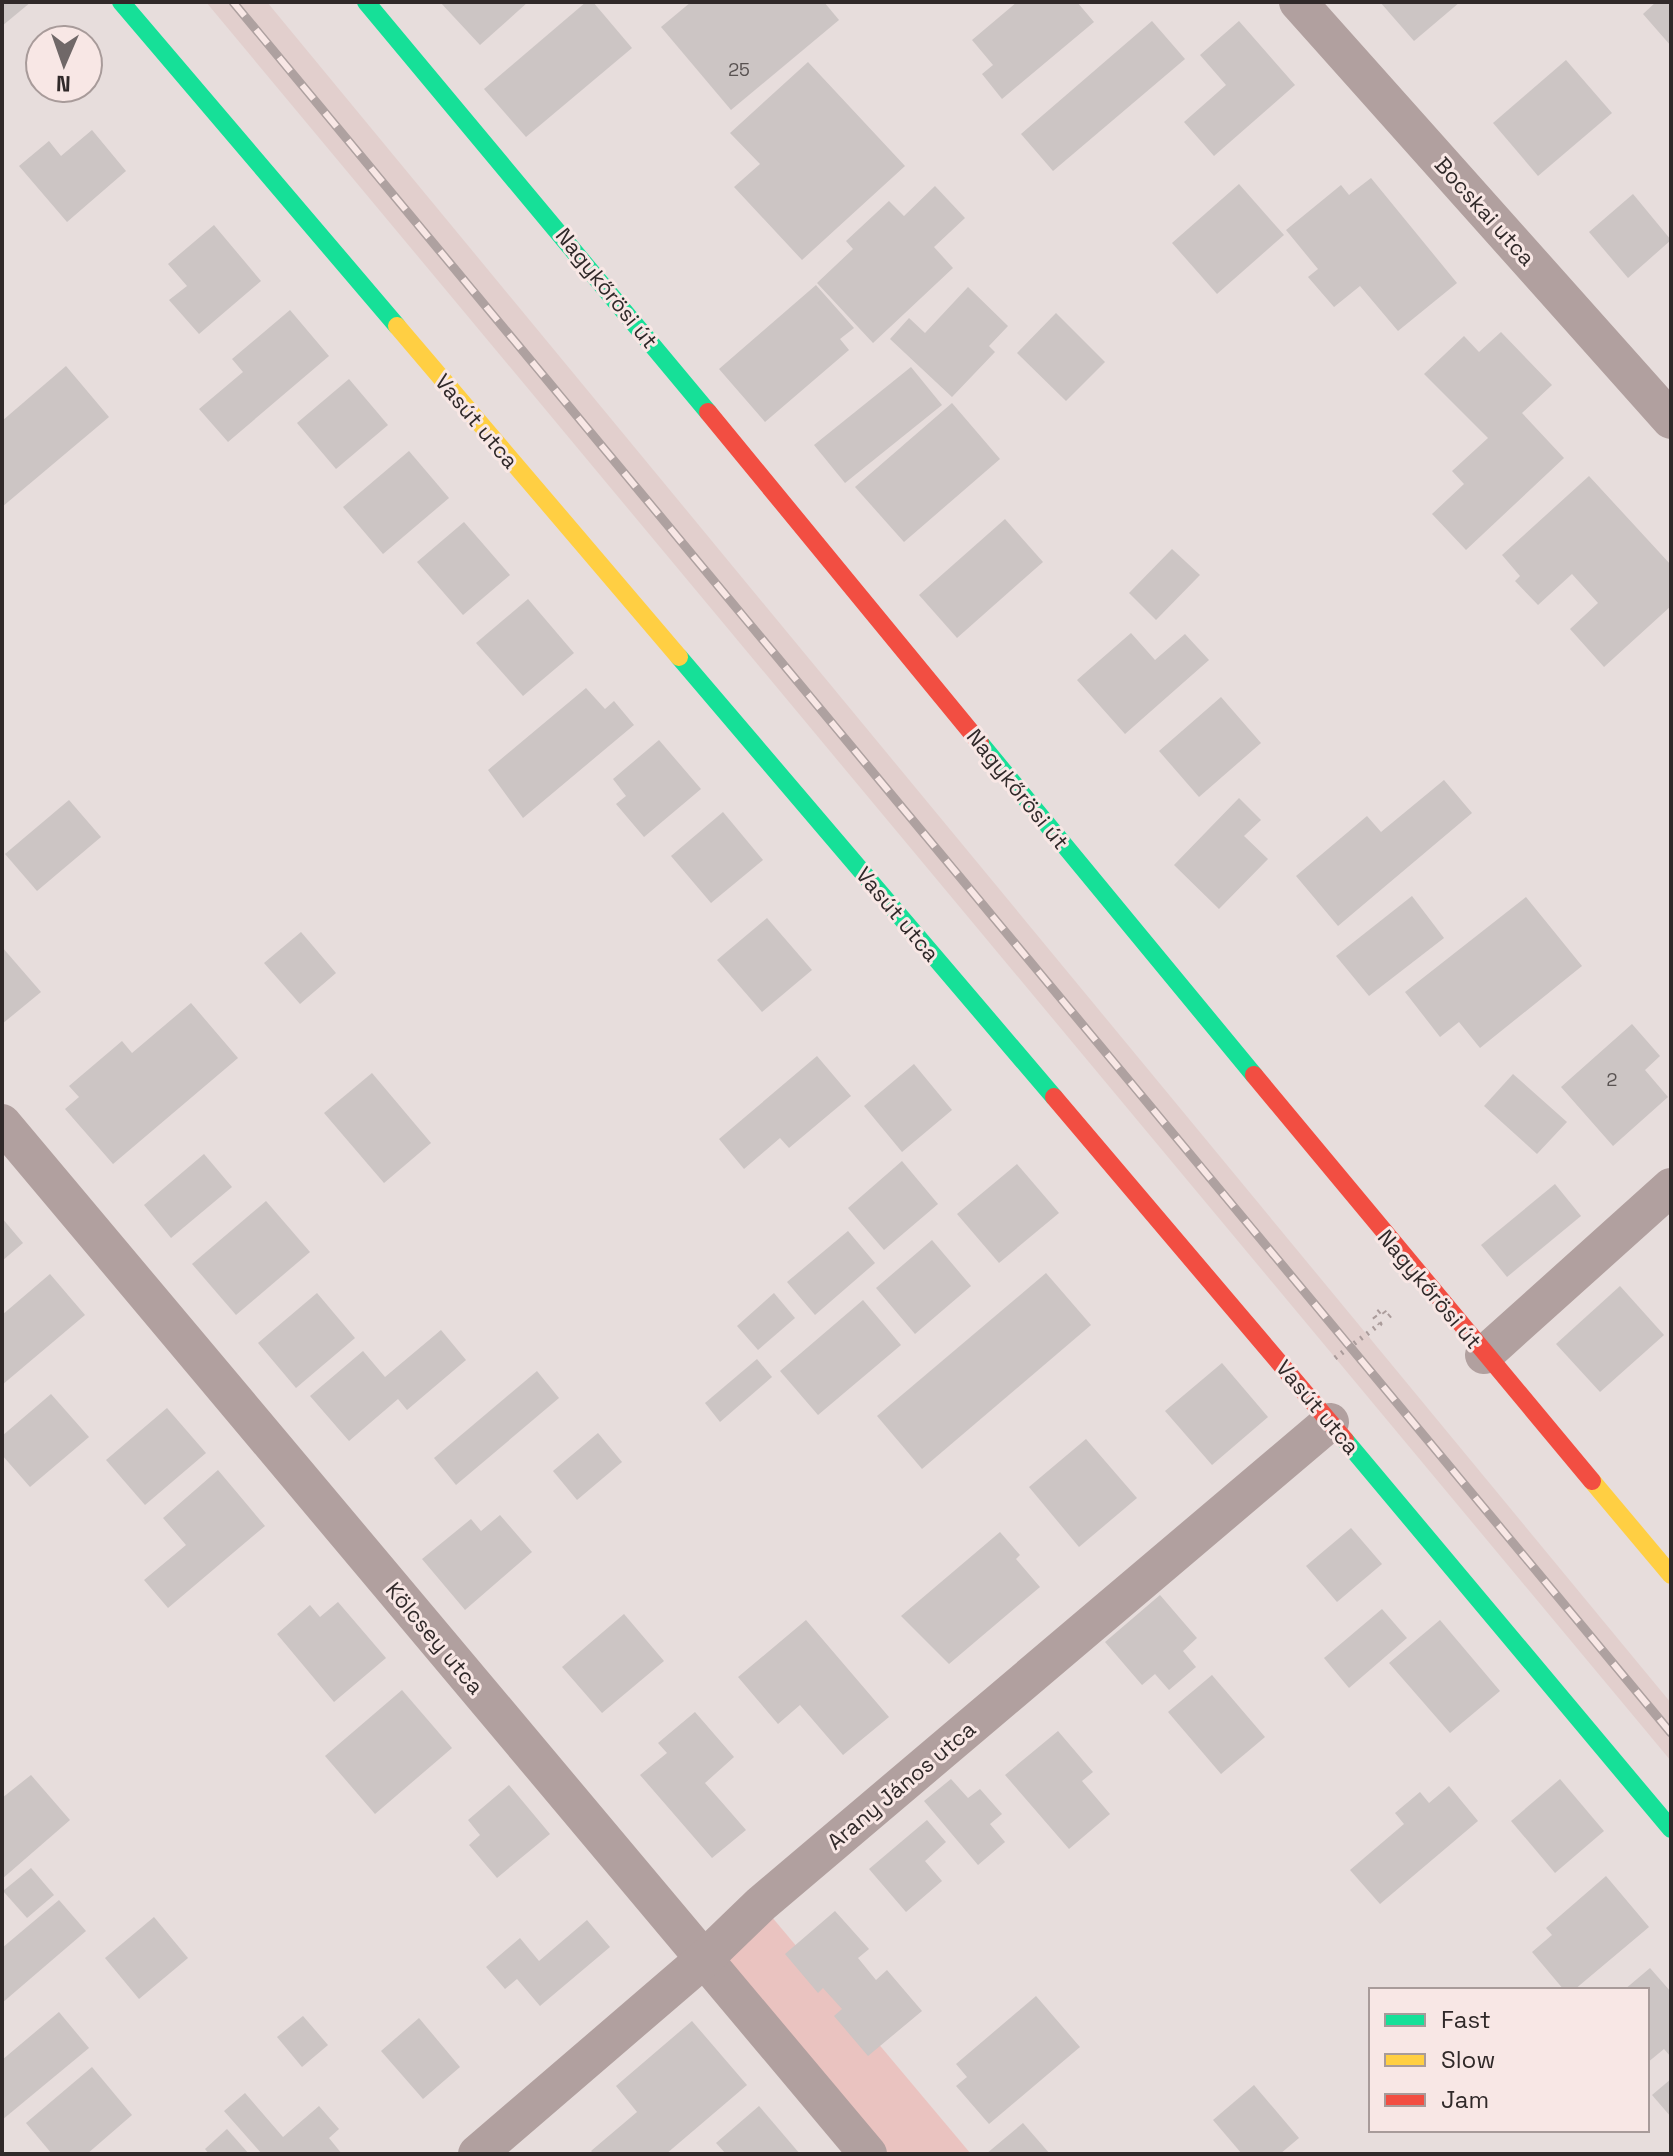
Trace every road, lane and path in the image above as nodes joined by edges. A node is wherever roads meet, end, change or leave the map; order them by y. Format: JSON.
{"nodes":[{"id":1,"x":121,"y":2,"type":"edge"},
{"id":2,"x":366,"y":2,"type":"edge"},
{"id":3,"x":1298,"y":2,"type":"edge"},
{"id":4,"x":1671,"y":420,"type":"edge"},
{"id":5,"x":2,"y":1123,"type":"edge"},
{"id":6,"x":1671,"y":1187,"type":"edge"},
{"id":7,"x":1398,"y":1309,"type":"dead end"},
{"id":8,"x":1484,"y":1355,"type":"junction"},
{"id":9,"x":1331,"y":1361,"type":"dead end"},
{"id":10,"x":1330,"y":1422,"type":"junction"},
{"id":11,"x":1671,"y":1575,"type":"edge"},
{"id":12,"x":1671,"y":1829,"type":"edge"},
{"id":13,"x":704,"y":1959,"type":"junction"},
{"id":14,"x":477,"y":2154,"type":"edge"},
{"id":15,"x":868,"y":2154,"type":"edge"}],
"edges":[{"from":1,"to":10,"type":"street","name":"Vasút utca"},
{"from":2,"to":8,"type":"street","name":"Nagykőrösi út"},
{"from":3,"to":4,"type":"street","name":"Bocskai utca"},
{"from":5,"to":13,"type":"street","name":"Kölcsey utca"},
{"from":6,"to":8,"type":"street"},
{"from":7,"to":9,"type":"path"},
{"from":8,"to":11,"type":"street","name":"Nagykőrösi út"},
{"from":10,"to":12,"type":"street","name":"Vasút utca"},
{"from":10,"to":13,"type":"street","name":"Arany János utca"},
{"from":13,"to":14,"type":"street","name":"Arany János utca"},
{"from":13,"to":15,"type":"street","name":"Kölcsey utca"}]}
